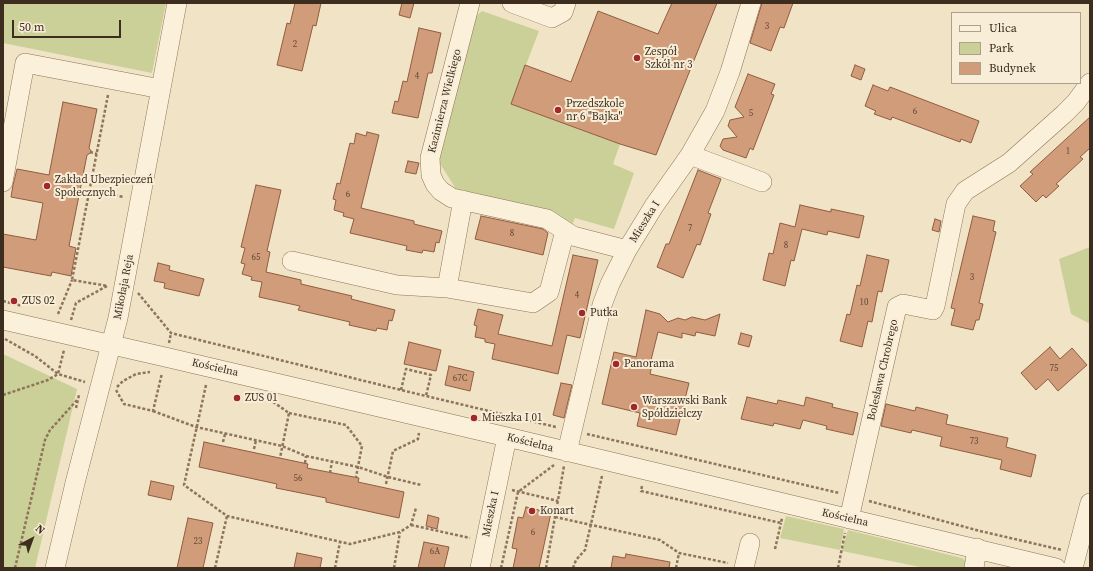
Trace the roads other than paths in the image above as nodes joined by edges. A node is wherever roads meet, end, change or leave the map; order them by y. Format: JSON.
{"nodes":[{"id":1,"x":177,"y":3,"type":"edge"},
{"id":2,"x":470,"y":3,"type":"edge"},
{"id":3,"x":512,"y":3,"type":"edge"},
{"id":4,"x":566,"y":3,"type":"edge"},
{"id":5,"x":751,"y":3,"type":"edge"},
{"id":6,"x":1090,"y":83,"type":"edge"},
{"id":7,"x":161,"y":89,"type":"junction"},
{"id":8,"x":690,"y":155,"type":"junction"},
{"id":9,"x":3,"y":182,"type":"edge"},
{"id":10,"x":762,"y":182,"type":"dead end"},
{"id":11,"x":463,"y":200,"type":"junction"},
{"id":12,"x":565,"y":231,"type":"junction"},
{"id":13,"x":627,"y":250,"type":"junction"},
{"id":14,"x":292,"y":261,"type":"dead end"},
{"id":15,"x":447,"y":288,"type":"junction"},
{"id":16,"x":3,"y":320,"type":"edge"},
{"id":17,"x":112,"y":345,"type":"junction"},
{"id":18,"x":507,"y":437,"type":"junction"},
{"id":19,"x":566,"y":459,"type":"junction"},
{"id":20,"x":1090,"y":503,"type":"edge"},
{"id":21,"x":849,"y":519,"type":"junction"},
{"id":22,"x":750,"y":543,"type":"dead end"},
{"id":23,"x":977,"y":548,"type":"junction"},
{"id":24,"x":1075,"y":561,"type":"edge"},
{"id":25,"x":745,"y":567,"type":"edge"},
{"id":26,"x":55,"y":568,"type":"edge"},
{"id":27,"x":480,"y":568,"type":"edge"},
{"id":28,"x":974,"y":568,"type":"edge"},
{"id":29,"x":1056,"y":568,"type":"edge"}],
"edges":[{"from":1,"to":7,"type":"street","name":"Mikołaja Reja"},
{"from":2,"to":11,"type":"street","name":"Kazimierza Wielkiego"},
{"from":3,"to":4,"type":"street"},
{"from":5,"to":8,"type":"street","name":"Mieszka I"},
{"from":6,"to":21,"type":"street","name":"Bolesława Chrobrego"},
{"from":7,"to":9,"type":"street"},
{"from":7,"to":17,"type":"street","name":"Mikołaja Reja"},
{"from":8,"to":10,"type":"street"},
{"from":8,"to":13,"type":"street","name":"Mieszka I"},
{"from":11,"to":12,"type":"street","name":"Kazimierza Wielkiego"},
{"from":11,"to":15,"type":"street"},
{"from":12,"to":13,"type":"street","name":"Kazimierza Wielkiego"},
{"from":12,"to":15,"type":"street"},
{"from":13,"to":19,"type":"street","name":"Mieszka I"},
{"from":14,"to":15,"type":"street"},
{"from":16,"to":17,"type":"street","name":"Kościelna"},
{"from":17,"to":18,"type":"street","name":"Kościelna"},
{"from":17,"to":26,"type":"street","name":"Mikołaja Reja"},
{"from":18,"to":19,"type":"street","name":"Kościelna"},
{"from":18,"to":27,"type":"street","name":"Mieszka I"},
{"from":19,"to":21,"type":"street","name":"Kościelna"},
{"from":20,"to":24,"type":"street"},
{"from":21,"to":23,"type":"street","name":"Kościelna"},
{"from":22,"to":25,"type":"street"},
{"from":23,"to":28,"type":"street"},
{"from":23,"to":29,"type":"street","name":"Kościelna"}]}
